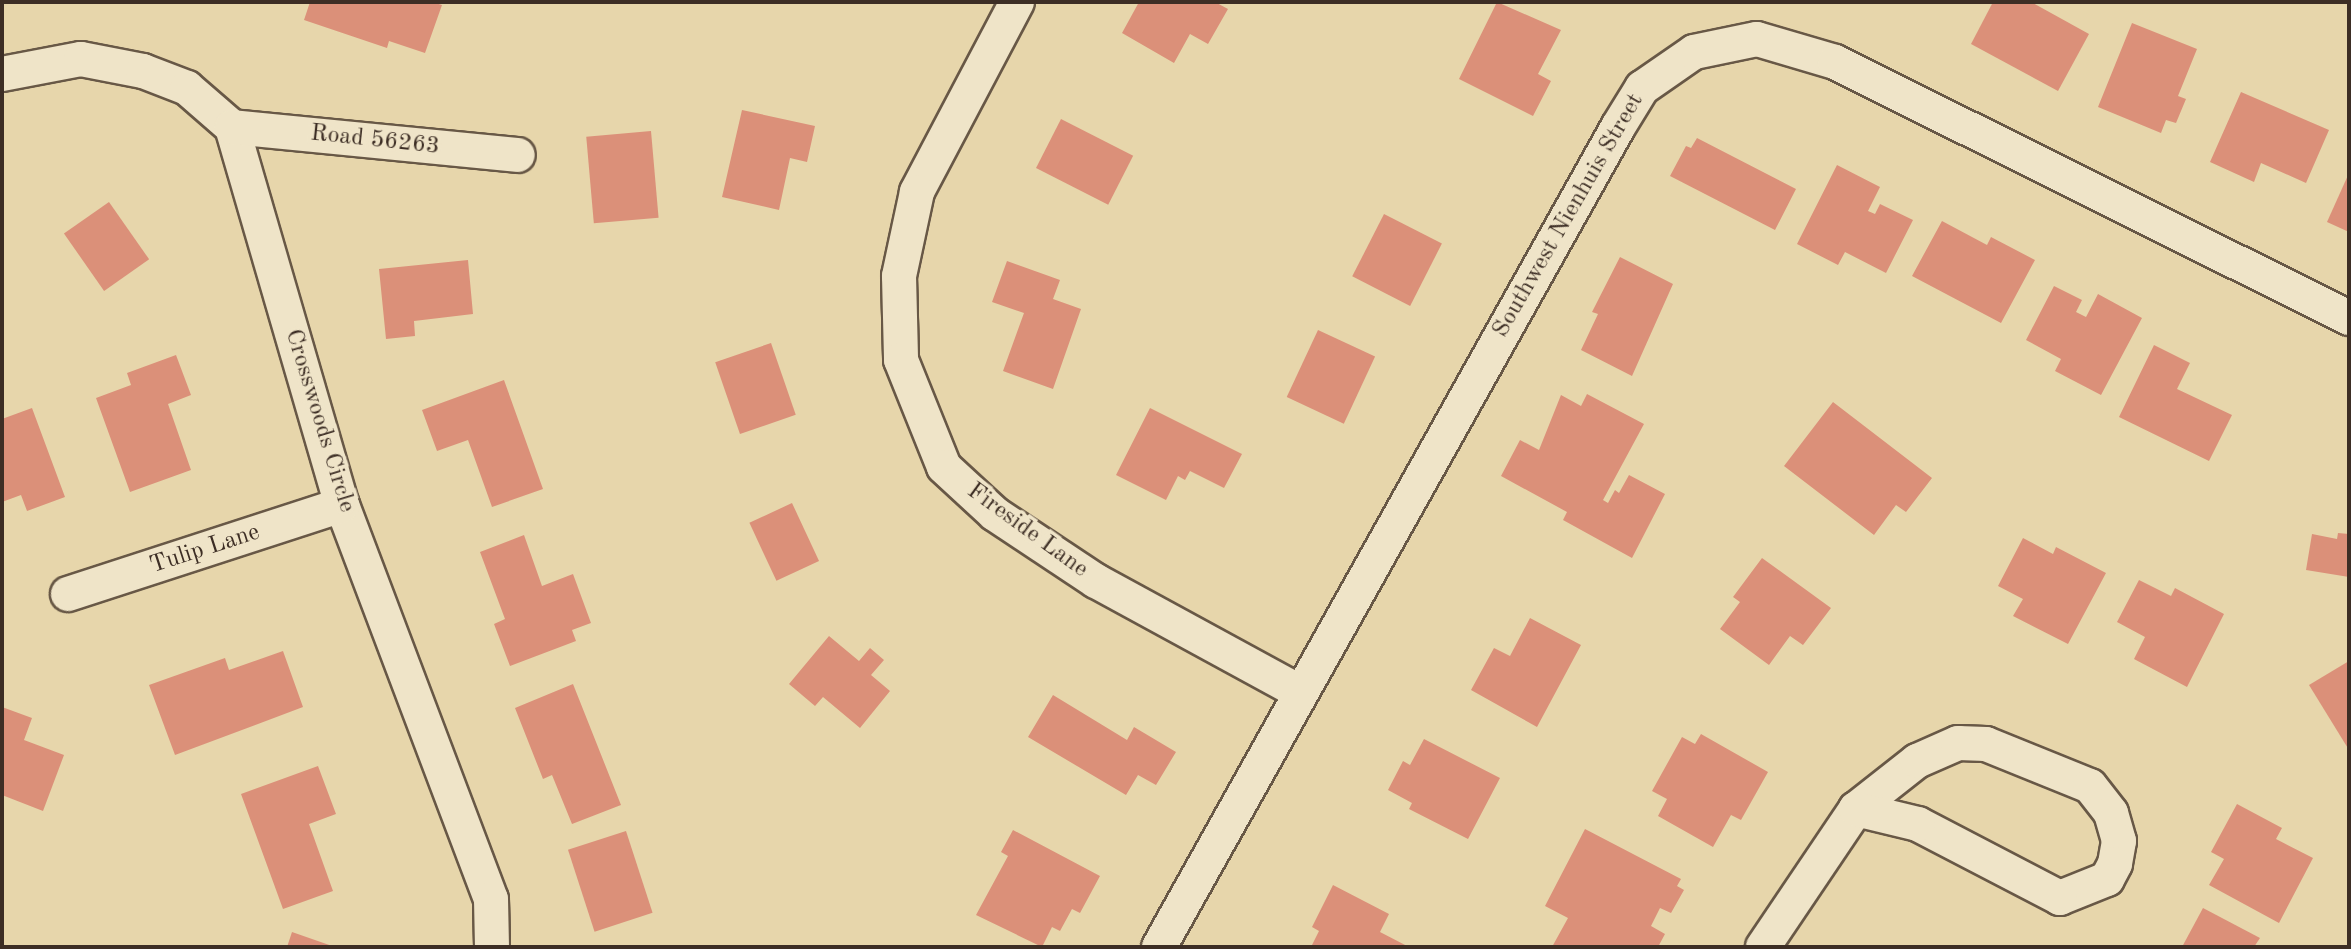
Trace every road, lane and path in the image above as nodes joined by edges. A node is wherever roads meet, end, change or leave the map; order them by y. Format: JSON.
{"nodes":[{"id":1,"x":1017,"y":2,"type":"edge"},
{"id":2,"x":2,"y":74,"type":"edge"},
{"id":3,"x":232,"y":127,"type":"junction"},
{"id":4,"x":518,"y":155,"type":"dead end"},
{"id":5,"x":2349,"y":318,"type":"edge"},
{"id":6,"x":342,"y":505,"type":"junction"},
{"id":7,"x":68,"y":594,"type":"dead end"},
{"id":8,"x":1300,"y":692,"type":"junction"},
{"id":9,"x":1856,"y":809,"type":"junction"},
{"id":10,"x":492,"y":947,"type":"edge"},
{"id":11,"x":1159,"y":947,"type":"edge"},
{"id":12,"x":1763,"y":947,"type":"edge"}],
"edges":[{"from":1,"to":8,"type":"street","name":"Fireside Lane"},
{"from":2,"to":3,"type":"street"},
{"from":3,"to":4,"type":"street","name":"Road 56263"},
{"from":3,"to":6,"type":"street","name":"Crosswoods Circle"},
{"from":5,"to":8,"type":"street","name":"Southwest Nienhuis Street"},
{"from":6,"to":7,"type":"street","name":"Tulip Lane"},
{"from":6,"to":10,"type":"street","name":"Crosswoods Circle"},
{"from":8,"to":11,"type":"street","name":"Southwest Nienhuis Street"},
{"from":9,"to":9,"type":"street"},
{"from":9,"to":12,"type":"street"}]}
